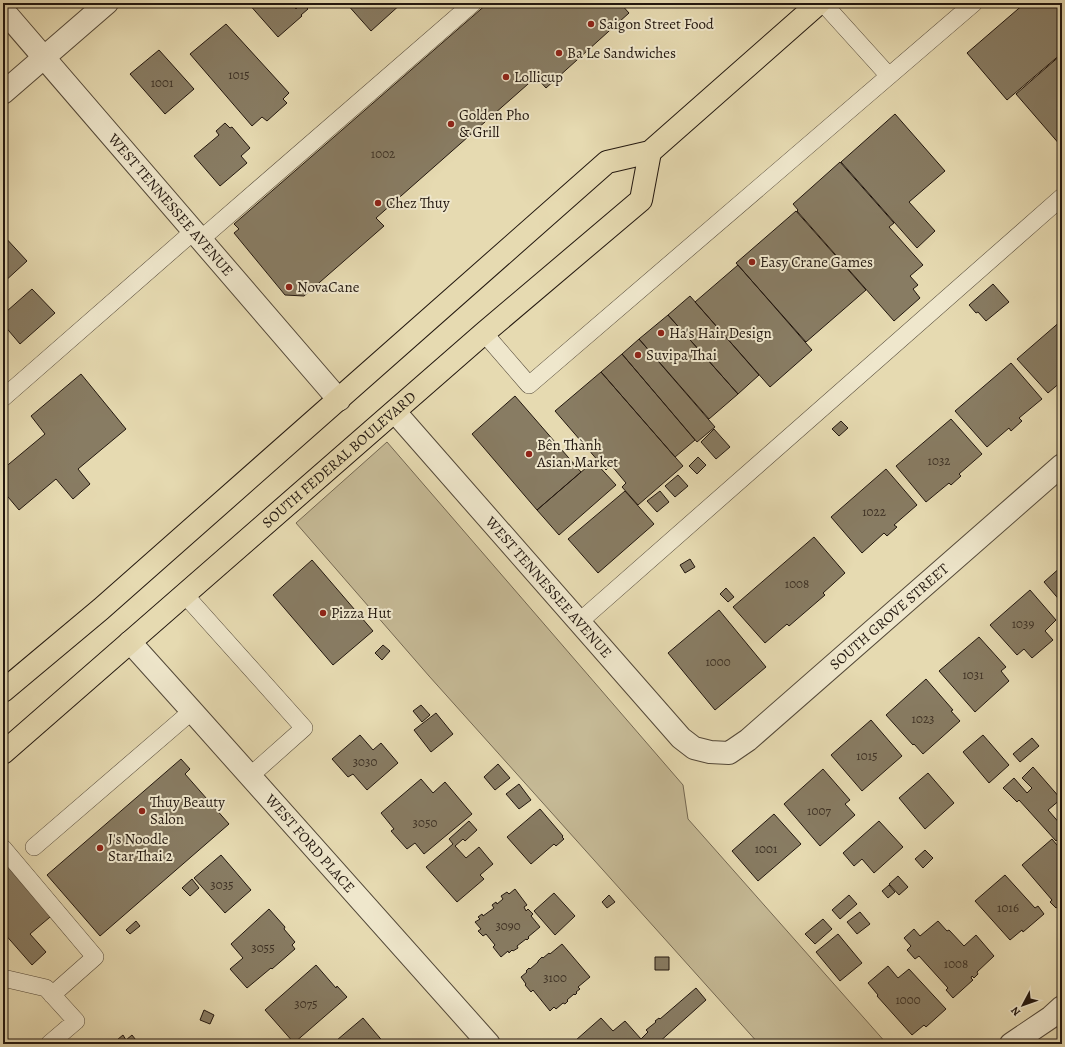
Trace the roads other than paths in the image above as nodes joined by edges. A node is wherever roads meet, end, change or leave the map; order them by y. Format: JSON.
{"nodes":[{"id":1,"x":106,"y":3,"type":"edge"},
{"id":2,"x":473,"y":3,"type":"edge"},
{"id":3,"x":820,"y":3,"type":"edge"},
{"id":4,"x":823,"y":3,"type":"edge"},
{"id":5,"x":974,"y":3,"type":"edge"},
{"id":6,"x":3,"y":10,"type":"edge"},
{"id":7,"x":44,"y":58,"type":"junction"},
{"id":8,"x":889,"y":76,"type":"junction"},
{"id":9,"x":3,"y":93,"type":"edge"},
{"id":10,"x":650,"y":152,"type":"junction"},
{"id":11,"x":1062,"y":197,"type":"edge"},
{"id":12,"x":198,"y":235,"type":"junction"},
{"id":13,"x":484,"y":334,"type":"junction"},
{"id":14,"x":3,"y":398,"type":"edge"},
{"id":15,"x":339,"y":400,"type":"junction"},
{"id":16,"x":395,"y":412,"type":"junction"},
{"id":17,"x":1062,"y":465,"type":"edge"},
{"id":18,"x":185,"y":595,"type":"junction"},
{"id":19,"x":579,"y":622,"type":"junction"},
{"id":20,"x":130,"y":642,"type":"junction"},
{"id":21,"x":3,"y":691,"type":"edge"},
{"id":22,"x":192,"y":711,"type":"junction"},
{"id":23,"x":710,"y":752,"type":"joint"},
{"id":24,"x":3,"y":753,"type":"edge"},
{"id":25,"x":250,"y":776,"type":"junction"},
{"id":26,"x":34,"y":847,"type":"dead end"},
{"id":27,"x":3,"y":848,"type":"edge"},
{"id":28,"x":3,"y":978,"type":"edge"},
{"id":29,"x":52,"y":995,"type":"junction"},
{"id":30,"x":1062,"y":1007,"type":"edge"},
{"id":31,"x":49,"y":1044,"type":"edge"},
{"id":32,"x":489,"y":1044,"type":"edge"},
{"id":33,"x":1011,"y":1044,"type":"edge"}],
"edges":[{"from":1,"to":7,"type":"street"},
{"from":2,"to":12,"type":"lane"},
{"from":3,"to":10,"type":"main road"},
{"from":4,"to":8,"type":"lane"},
{"from":5,"to":8,"type":"lane"},
{"from":6,"to":7,"type":"street","name":"WEST TENNESSEE AVENUE"},
{"from":7,"to":9,"type":"street"},
{"from":7,"to":12,"type":"street","name":"WEST TENNESSEE AVENUE"},
{"from":8,"to":13,"type":"lane"},
{"from":10,"to":13,"type":"main road","name":"SOUTH FEDERAL BOULEVARD"},
{"from":10,"to":15,"type":"main road"},
{"from":11,"to":19,"type":"lane"},
{"from":12,"to":14,"type":"lane"},
{"from":12,"to":15,"type":"street","name":"WEST TENNESSEE AVENUE"},
{"from":13,"to":16,"type":"main road","name":"SOUTH FEDERAL BOULEVARD"},
{"from":15,"to":21,"type":"main road"},
{"from":16,"to":18,"type":"main road","name":"SOUTH FEDERAL BOULEVARD"},
{"from":16,"to":19,"type":"street","name":"WEST TENNESSEE AVENUE"},
{"from":17,"to":23,"type":"street","name":"SOUTH GROVE STREET"},
{"from":18,"to":20,"type":"main road","name":"SOUTH FEDERAL BOULEVARD"},
{"from":18,"to":25,"type":"lane"},
{"from":19,"to":23,"type":"street","name":"WEST TENNESSEE AVENUE"},
{"from":20,"to":22,"type":"street","name":"WEST FORD PLACE"},
{"from":20,"to":24,"type":"main road","name":"SOUTH FEDERAL BOULEVARD"},
{"from":22,"to":25,"type":"street","name":"WEST FORD PLACE"},
{"from":22,"to":26,"type":"lane"},
{"from":25,"to":32,"type":"street","name":"WEST FORD PLACE"},
{"from":27,"to":29,"type":"lane"},
{"from":28,"to":29,"type":"lane"},
{"from":29,"to":31,"type":"lane"},
{"from":30,"to":33,"type":"street"}]}
